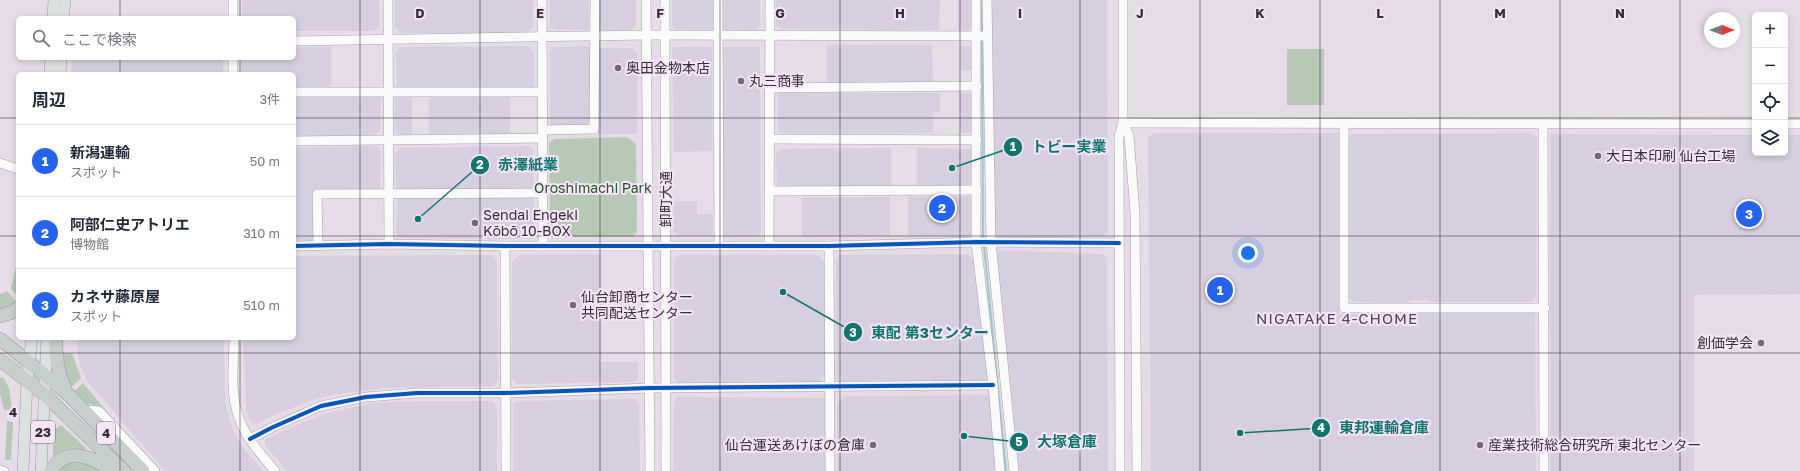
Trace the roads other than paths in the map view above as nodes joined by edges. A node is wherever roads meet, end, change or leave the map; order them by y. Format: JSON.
{"nodes":[{"id":1,"x":54,"y":0,"type":"edge"},
{"id":2,"x":65,"y":0,"type":"edge"},
{"id":3,"x":233,"y":0,"type":"edge"},
{"id":4,"x":388,"y":0,"type":"edge"},
{"id":5,"x":542,"y":0,"type":"edge"},
{"id":6,"x":595,"y":0,"type":"edge"},
{"id":7,"x":646,"y":0,"type":"edge"},
{"id":8,"x":665,"y":0,"type":"edge"},
{"id":9,"x":718,"y":0,"type":"edge"},
{"id":10,"x":770,"y":0,"type":"edge"},
{"id":11,"x":976,"y":0,"type":"edge"},
{"id":12,"x":987,"y":0,"type":"edge"},
{"id":13,"x":1123,"y":0,"type":"edge"},
{"id":14,"x":53,"y":16,"type":"edge"},
{"id":15,"x":63,"y":16,"type":"edge"},
{"id":16,"x":233,"y":16,"type":"edge"},
{"id":17,"x":542,"y":35,"type":"junction"},
{"id":18,"x":646,"y":35,"type":"junction"},
{"id":19,"x":666,"y":35,"type":"junction"},
{"id":20,"x":718,"y":35,"type":"junction"},
{"id":21,"x":770,"y":35,"type":"junction"},
{"id":22,"x":594,"y":36,"type":"junction"},
{"id":23,"x":976,"y":36,"type":"junction"},
{"id":24,"x":987,"y":36,"type":"junction"},
{"id":25,"x":296,"y":40,"type":"edge"},
{"id":26,"x":388,"y":40,"type":"junction"},
{"id":27,"x":50,"y":60,"type":"edge"},
{"id":28,"x":61,"y":60,"type":"edge"},
{"id":29,"x":233,"y":60,"type":"edge"},
{"id":30,"x":50,"y":72,"type":"edge"},
{"id":31,"x":60,"y":72,"type":"edge"},
{"id":32,"x":233,"y":72,"type":"edge"},
{"id":33,"x":977,"y":86,"type":"junction"},
{"id":34,"x":770,"y":88,"type":"junction"},
{"id":35,"x":296,"y":92,"type":"edge"},
{"id":36,"x":388,"y":92,"type":"junction"},
{"id":37,"x":542,"y":92,"type":"junction"},
{"id":38,"x":1123,"y":123,"type":"junction"},
{"id":39,"x":1344,"y":123,"type":"junction"},
{"id":40,"x":1544,"y":124,"type":"junction"},
{"id":41,"x":1752,"y":124,"type":"edge"},
{"id":42,"x":1788,"y":124,"type":"edge"},
{"id":43,"x":1800,"y":124,"type":"edge"},
{"id":44,"x":543,"y":134,"type":"junction"},
{"id":45,"x":770,"y":139,"type":"junction"},
{"id":46,"x":389,"y":140,"type":"junction"},
{"id":47,"x":977,"y":140,"type":"junction"},
{"id":48,"x":296,"y":141,"type":"edge"},
{"id":49,"x":0,"y":163,"type":"edge"},
{"id":50,"x":16,"y":168,"type":"edge"},
{"id":51,"x":977,"y":190,"type":"junction"},
{"id":52,"x":770,"y":191,"type":"junction"},
{"id":53,"x":543,"y":193,"type":"junction"},
{"id":54,"x":389,"y":194,"type":"junction"},
{"id":55,"x":984,"y":242,"type":"junction"},
{"id":56,"x":1119,"y":243,"type":"junction"},
{"id":57,"x":389,"y":244,"type":"junction"},
{"id":58,"x":318,"y":245,"type":"junction"},
{"id":59,"x":666,"y":245,"type":"junction"},
{"id":60,"x":719,"y":245,"type":"junction"},
{"id":61,"x":296,"y":246,"type":"edge"},
{"id":62,"x":505,"y":246,"type":"junction"},
{"id":63,"x":543,"y":246,"type":"junction"},
{"id":64,"x":647,"y":246,"type":"junction"},
{"id":65,"x":769,"y":246,"type":"junction"},
{"id":66,"x":829,"y":246,"type":"junction"},
{"id":67,"x":1545,"y":308,"type":"junction"},
{"id":68,"x":16,"y":309,"type":"edge"},
{"id":69,"x":0,"y":316,"type":"edge"},
{"id":70,"x":0,"y":339,"type":"edge"},
{"id":71,"x":32,"y":340,"type":"edge"},
{"id":72,"x":47,"y":340,"type":"edge"},
{"id":73,"x":56,"y":340,"type":"edge"},
{"id":74,"x":234,"y":340,"type":"edge"},
{"id":75,"x":0,"y":360,"type":"edge"},
{"id":76,"x":29,"y":362,"type":"junction"},
{"id":77,"x":45,"y":374,"type":"junction"},
{"id":78,"x":27,"y":381,"type":"junction"},
{"id":79,"x":993,"y":385,"type":"junction"},
{"id":80,"x":830,"y":387,"type":"junction"},
{"id":81,"x":649,"y":388,"type":"junction"},
{"id":82,"x":666,"y":388,"type":"junction"},
{"id":83,"x":505,"y":393,"type":"junction"},
{"id":84,"x":44,"y":394,"type":"junction"},
{"id":85,"x":68,"y":394,"type":"junction"},
{"id":86,"x":83,"y":410,"type":"junction"},
{"id":87,"x":250,"y":439,"type":"junction"},
{"id":88,"x":0,"y":470,"type":"edge"},
{"id":89,"x":4,"y":471,"type":"edge"},
{"id":90,"x":23,"y":471,"type":"edge"},
{"id":91,"x":41,"y":471,"type":"edge"},
{"id":92,"x":51,"y":471,"type":"edge"},
{"id":93,"x":110,"y":471,"type":"edge"},
{"id":94,"x":124,"y":471,"type":"edge"},
{"id":95,"x":143,"y":471,"type":"edge"},
{"id":96,"x":155,"y":471,"type":"edge"},
{"id":97,"x":275,"y":471,"type":"edge"},
{"id":98,"x":506,"y":471,"type":"edge"},
{"id":99,"x":650,"y":471,"type":"edge"},
{"id":100,"x":666,"y":471,"type":"edge"},
{"id":101,"x":830,"y":471,"type":"edge"},
{"id":102,"x":1000,"y":471,"type":"edge"},
{"id":103,"x":1014,"y":471,"type":"edge"},
{"id":104,"x":1120,"y":471,"type":"edge"},
{"id":105,"x":1137,"y":471,"type":"edge"},
{"id":106,"x":1544,"y":471,"type":"edge"}],
"edges":[{"from":1,"to":14,"type":"main road"},
{"from":2,"to":15,"type":"main road"},
{"from":3,"to":16,"type":"street"},
{"from":4,"to":26,"type":"street"},
{"from":5,"to":17,"type":"street"},
{"from":6,"to":22,"type":"street"},
{"from":7,"to":18,"type":"street"},
{"from":8,"to":19,"type":"street","name":"卸町大通"},
{"from":9,"to":20,"type":"street"},
{"from":10,"to":21,"type":"street"},
{"from":11,"to":23,"type":"street"},
{"from":12,"to":24,"type":"street"},
{"from":13,"to":38,"type":"street"},
{"from":17,"to":22,"type":"street"},
{"from":17,"to":26,"type":"street"},
{"from":17,"to":37,"type":"street"},
{"from":18,"to":19,"type":"street"},
{"from":18,"to":22,"type":"street"},
{"from":18,"to":64,"type":"street"},
{"from":19,"to":20,"type":"street"},
{"from":19,"to":59,"type":"street","name":"卸町大通"},
{"from":20,"to":21,"type":"street"},
{"from":20,"to":60,"type":"street"},
{"from":21,"to":23,"type":"street"},
{"from":21,"to":34,"type":"street"},
{"from":22,"to":44,"type":"street"},
{"from":23,"to":24,"type":"street"},
{"from":23,"to":33,"type":"street"},
{"from":24,"to":55,"type":"street"},
{"from":25,"to":26,"type":"street"},
{"from":26,"to":36,"type":"street"},
{"from":27,"to":30,"type":"main road"},
{"from":28,"to":31,"type":"main road"},
{"from":29,"to":32,"type":"street"},
{"from":33,"to":34,"type":"street"},
{"from":33,"to":47,"type":"street"},
{"from":34,"to":45,"type":"street"},
{"from":35,"to":36,"type":"street"},
{"from":36,"to":37,"type":"street"},
{"from":36,"to":46,"type":"street"},
{"from":37,"to":44,"type":"street"},
{"from":38,"to":39,"type":"street"},
{"from":38,"to":56,"type":"street"},
{"from":38,"to":105,"type":"street"},
{"from":39,"to":40,"type":"street"},
{"from":39,"to":67,"type":"street"},
{"from":40,"to":41,"type":"street"},
{"from":40,"to":67,"type":"street"},
{"from":42,"to":43,"type":"street"},
{"from":44,"to":46,"type":"street"},
{"from":44,"to":53,"type":"street"},
{"from":45,"to":47,"type":"street"},
{"from":45,"to":52,"type":"street"},
{"from":46,"to":48,"type":"street"},
{"from":46,"to":54,"type":"street"},
{"from":47,"to":51,"type":"street"},
{"from":49,"to":50,"type":"street"},
{"from":51,"to":52,"type":"street"},
{"from":51,"to":55,"type":"street"},
{"from":52,"to":65,"type":"street"},
{"from":53,"to":54,"type":"street"},
{"from":53,"to":63,"type":"street"},
{"from":54,"to":57,"type":"street"},
{"from":54,"to":58,"type":"street"},
{"from":55,"to":56,"type":"street"},
{"from":55,"to":66,"type":"street"},
{"from":55,"to":79,"type":"street"},
{"from":55,"to":103,"type":"street"},
{"from":56,"to":104,"type":"street"},
{"from":57,"to":58,"type":"street"},
{"from":57,"to":62,"type":"street"},
{"from":58,"to":61,"type":"street"},
{"from":59,"to":60,"type":"street"},
{"from":59,"to":64,"type":"street"},
{"from":59,"to":82,"type":"street","name":"卸町大通"},
{"from":60,"to":65,"type":"street"},
{"from":62,"to":63,"type":"street"},
{"from":62,"to":83,"type":"street"},
{"from":63,"to":64,"type":"street"},
{"from":64,"to":81,"type":"street"},
{"from":65,"to":66,"type":"street"},
{"from":66,"to":80,"type":"street"},
{"from":67,"to":106,"type":"street"},
{"from":68,"to":69,"type":"highway"},
{"from":70,"to":76,"type":"highway","number":"4"},
{"from":71,"to":76,"type":"main road"},
{"from":72,"to":77,"type":"main road"},
{"from":73,"to":85,"type":"highway"},
{"from":74,"to":87,"type":"street"},
{"from":75,"to":78,"type":"highway","number":"4"},
{"from":76,"to":77,"type":"highway","number":"4"},
{"from":76,"to":78,"type":"main road","number":"23"},
{"from":77,"to":84,"type":"main road","number":"23"},
{"from":77,"to":85,"type":"highway","number":"4"},
{"from":78,"to":84,"type":"highway","number":"4"},
{"from":78,"to":90,"type":"main road","number":"23"},
{"from":79,"to":80,"type":"street"},
{"from":79,"to":102,"type":"street"},
{"from":80,"to":82,"type":"street"},
{"from":80,"to":101,"type":"street"},
{"from":81,"to":82,"type":"street"},
{"from":81,"to":83,"type":"street"},
{"from":81,"to":99,"type":"street"},
{"from":82,"to":100,"type":"street","name":"卸町大通"},
{"from":83,"to":87,"type":"street"},
{"from":83,"to":98,"type":"street"},
{"from":84,"to":91,"type":"main road","number":"23"},
{"from":84,"to":94,"type":"highway","number":"4"},
{"from":85,"to":86,"type":"highway","number":"4"},
{"from":86,"to":95,"type":"highway","number":"4"},
{"from":86,"to":96,"type":"street"},
{"from":87,"to":97,"type":"street"},
{"from":88,"to":89,"type":"street"},
{"from":92,"to":93,"type":"highway"}]}
